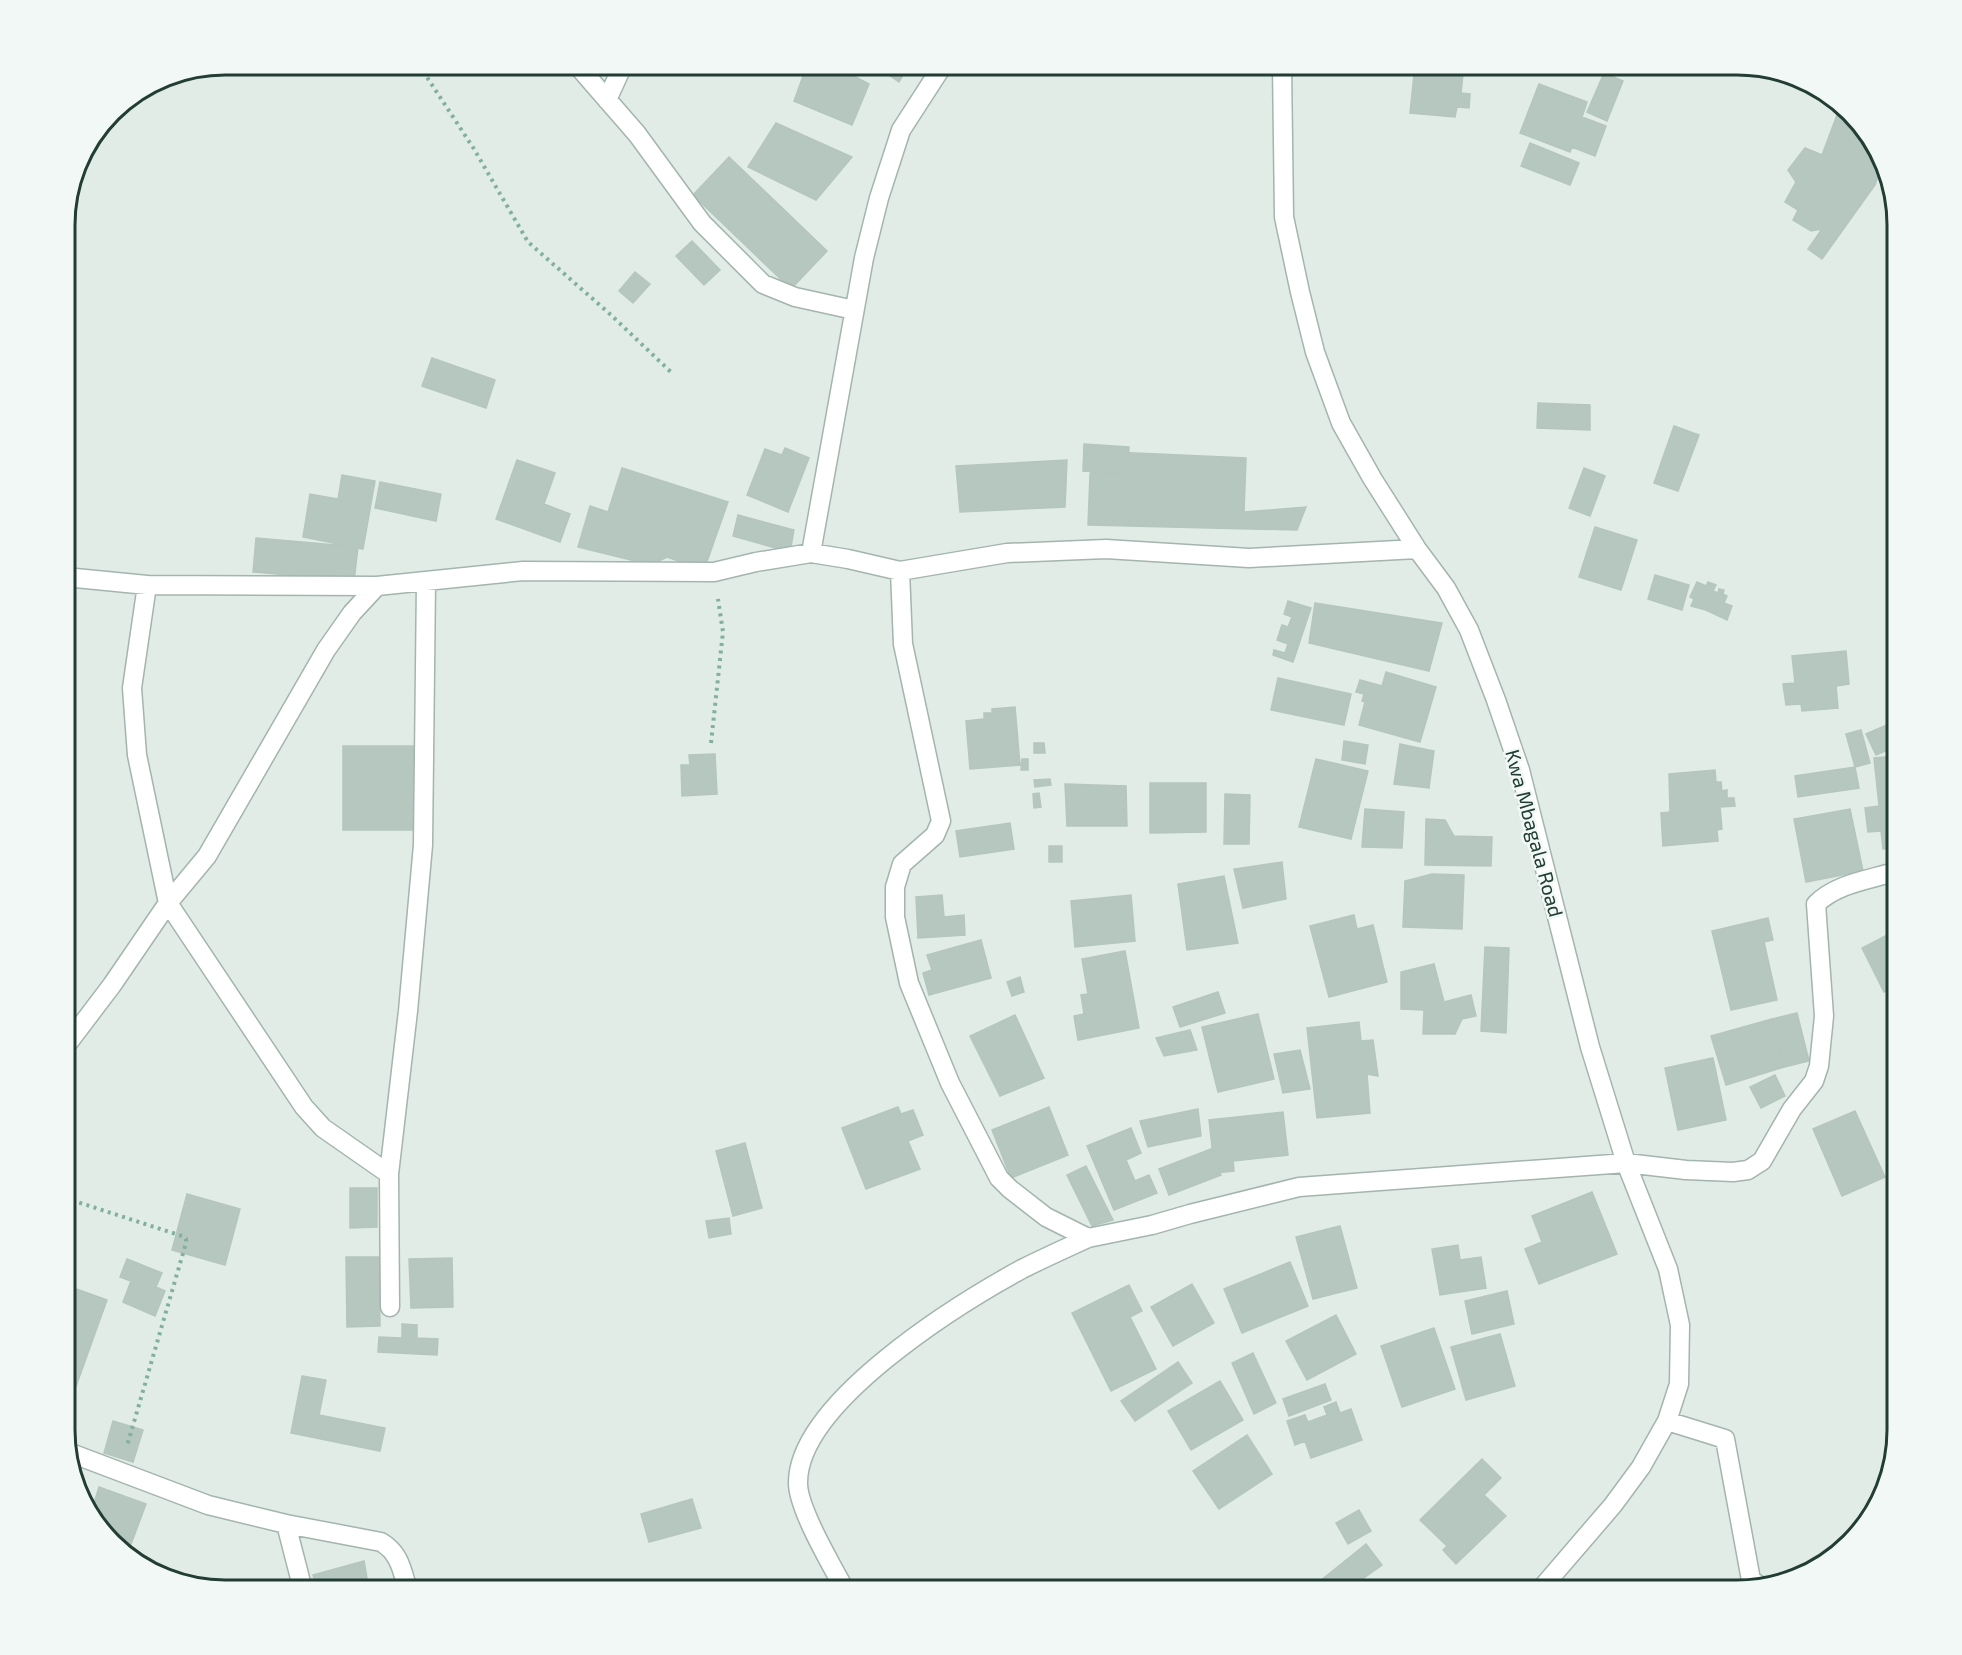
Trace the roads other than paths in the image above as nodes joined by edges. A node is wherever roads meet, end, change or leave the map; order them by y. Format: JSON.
{"nodes":[{"id":1,"x":586,"y":75,"type":"edge"},
{"id":2,"x":618,"y":75,"type":"edge"},
{"id":3,"x":936,"y":75,"type":"edge"},
{"id":4,"x":1282,"y":75,"type":"edge"},
{"id":5,"x":607,"y":100,"type":"junction"},
{"id":6,"x":854,"y":310,"type":"junction"},
{"id":7,"x":1417,"y":549,"type":"junction"},
{"id":8,"x":811,"y":553,"type":"junction"},
{"id":9,"x":900,"y":571,"type":"junction"},
{"id":10,"x":75,"y":579,"type":"edge"},
{"id":11,"x":426,"y":581,"type":"junction"},
{"id":12,"x":147,"y":585,"type":"junction"},
{"id":13,"x":377,"y":586,"type":"junction"},
{"id":14,"x":1887,"y":874,"type":"edge"},
{"id":15,"x":168,"y":903,"type":"junction"},
{"id":16,"x":75,"y":1034,"type":"edge"},
{"id":17,"x":1626,"y":1163,"type":"junction"},
{"id":18,"x":388,"y":1174,"type":"junction"},
{"id":19,"x":1088,"y":1238,"type":"junction"},
{"id":20,"x":390,"y":1307,"type":"dead end"},
{"id":21,"x":1667,"y":1420,"type":"junction"},
{"id":22,"x":77,"y":1456,"type":"edge"},
{"id":23,"x":286,"y":1524,"type":"junction"},
{"id":24,"x":1751,"y":1579,"type":"edge"},
{"id":25,"x":300,"y":1580,"type":"edge"},
{"id":26,"x":405,"y":1580,"type":"edge"},
{"id":27,"x":840,"y":1580,"type":"edge"},
{"id":28,"x":1548,"y":1580,"type":"edge"}],
"edges":[{"from":1,"to":5,"type":"street"},
{"from":2,"to":5,"type":"street"},
{"from":3,"to":6,"type":"street"},
{"from":4,"to":7,"type":"street","name":"Kwa Mbagala Road"},
{"from":5,"to":6,"type":"street"},
{"from":6,"to":8,"type":"street"},
{"from":7,"to":9,"type":"street"},
{"from":7,"to":17,"type":"street","name":"Kwa Mbagala Road"},
{"from":8,"to":9,"type":"street"},
{"from":8,"to":11,"type":"street"},
{"from":9,"to":19,"type":"street"},
{"from":10,"to":12,"type":"street"},
{"from":11,"to":13,"type":"street"},
{"from":11,"to":18,"type":"street"},
{"from":12,"to":13,"type":"street"},
{"from":12,"to":15,"type":"street"},
{"from":13,"to":15,"type":"street"},
{"from":14,"to":17,"type":"street"},
{"from":15,"to":16,"type":"street"},
{"from":15,"to":18,"type":"street"},
{"from":17,"to":19,"type":"street"},
{"from":17,"to":21,"type":"street","name":"Kwa Mbagala Road"},
{"from":18,"to":20,"type":"street"},
{"from":19,"to":27,"type":"street"},
{"from":21,"to":24,"type":"street"},
{"from":21,"to":28,"type":"street","name":"Kwa Mbagala Road"},
{"from":22,"to":23,"type":"street"},
{"from":23,"to":25,"type":"street"},
{"from":23,"to":26,"type":"street"}]}
